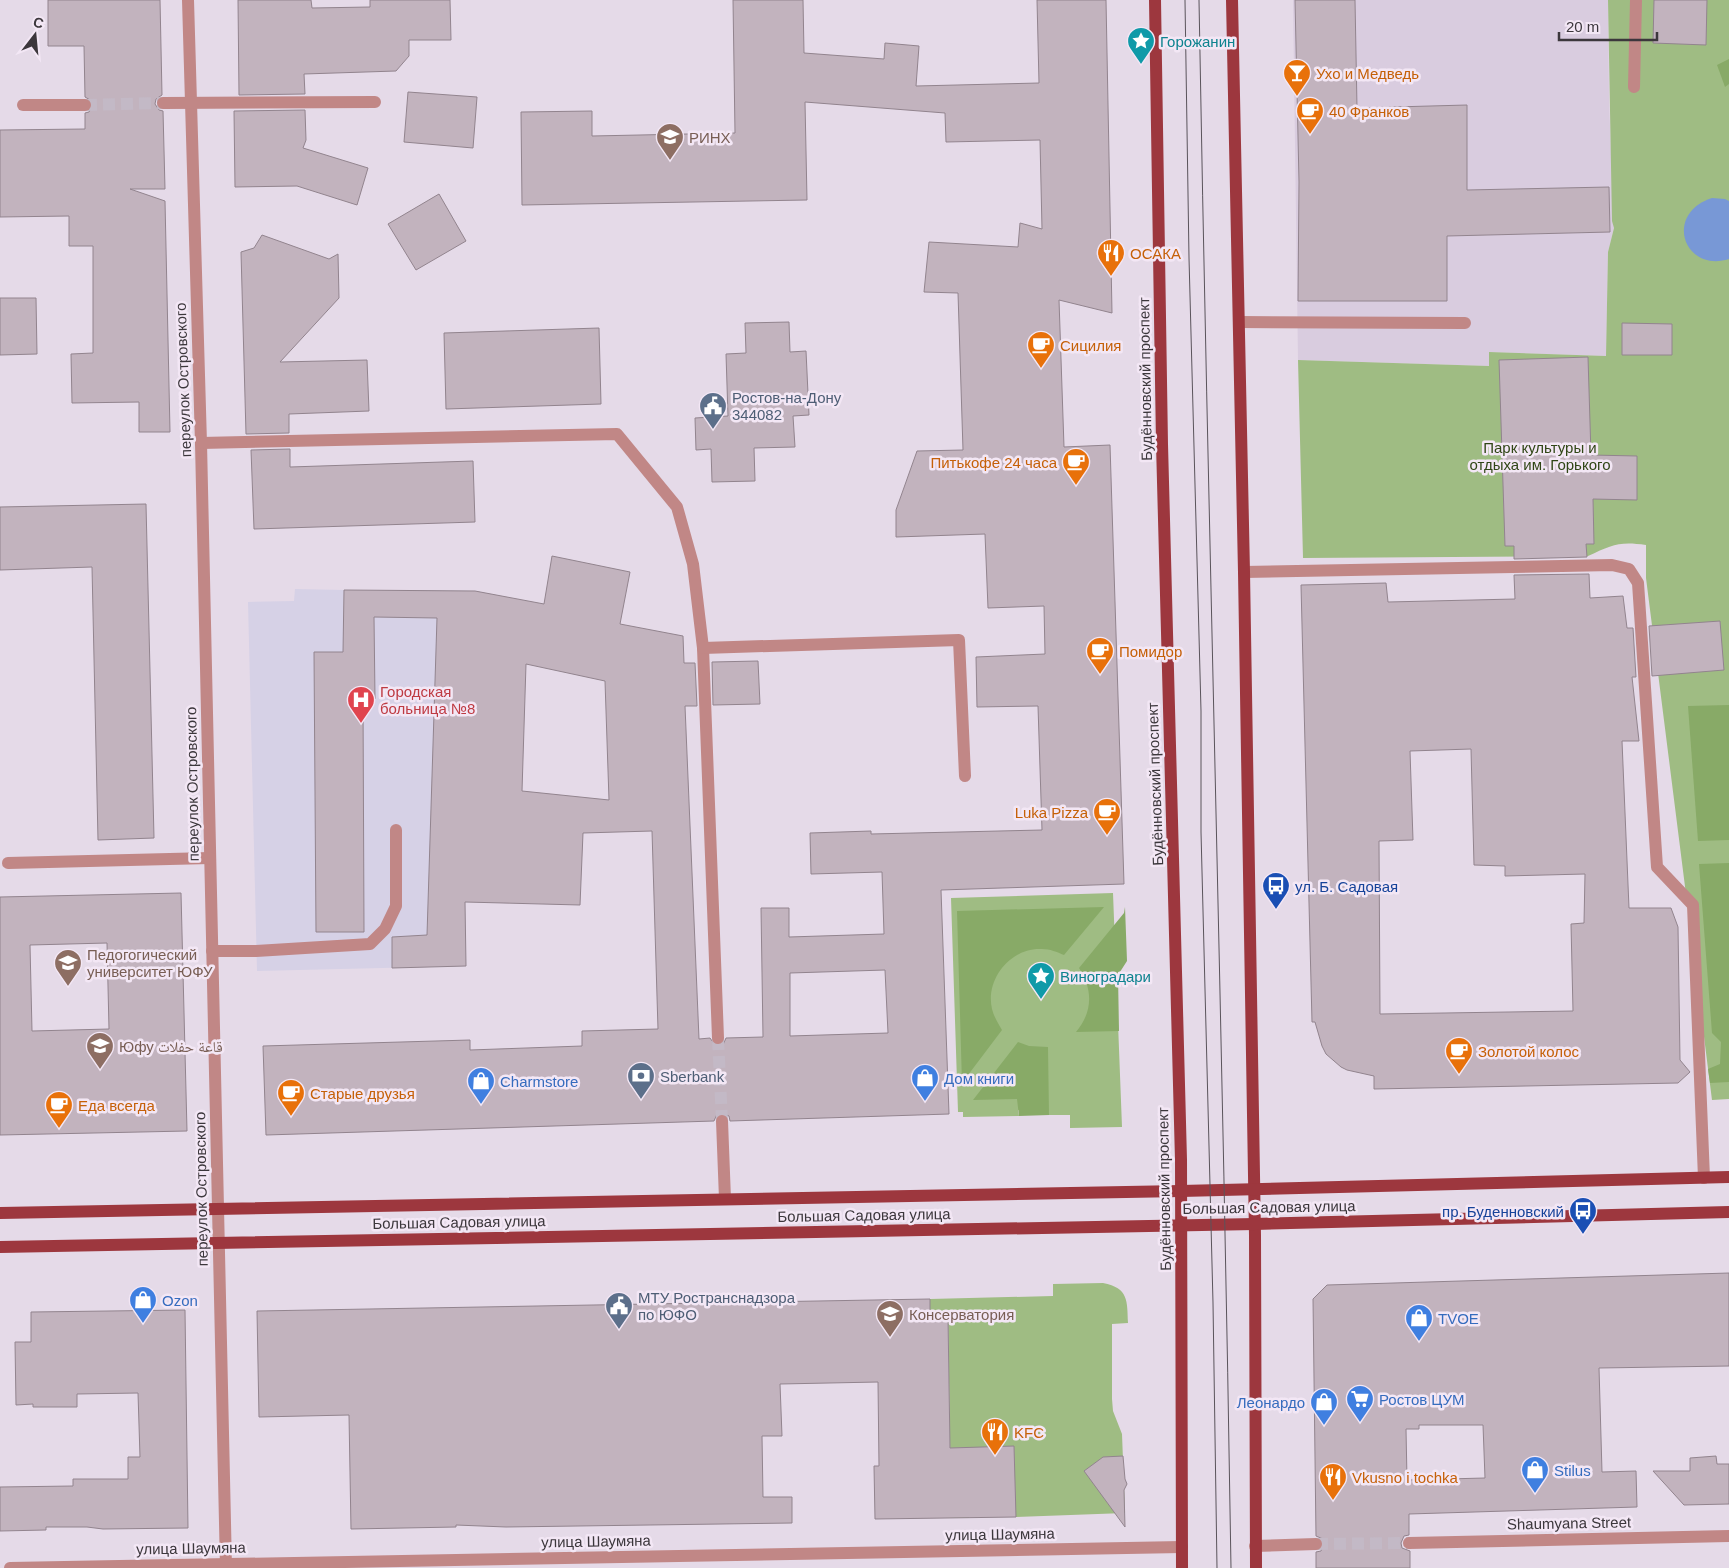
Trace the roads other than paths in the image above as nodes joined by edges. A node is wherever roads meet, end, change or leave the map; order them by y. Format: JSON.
{"nodes":[{"id":1,"x":188,"y":0,"type":"edge"},
{"id":2,"x":1156,"y":0,"type":"edge"},
{"id":3,"x":1232,"y":0,"type":"edge"},
{"id":4,"x":1636,"y":0,"type":"edge"},
{"id":5,"x":1634,"y":87,"type":"dead end"},
{"id":6,"x":375,"y":102,"type":"dead end"},
{"id":7,"x":190,"y":103,"type":"junction"},
{"id":8,"x":163,"y":104,"type":"tunnel mouth"},
{"id":9,"x":23,"y":105,"type":"dead end"},
{"id":10,"x":85,"y":105,"type":"tunnel mouth"},
{"id":11,"x":1239,"y":322,"type":"junction"},
{"id":12,"x":1464,"y":323,"type":"dead end"},
{"id":13,"x":201,"y":443,"type":"junction"},
{"id":14,"x":1244,"y":572,"type":"junction"},
{"id":15,"x":703,"y":648,"type":"junction"},
{"id":16,"x":965,"y":776,"type":"dead end"},
{"id":17,"x":396,"y":830,"type":"dead end"},
{"id":18,"x":210,"y":858,"type":"junction"},
{"id":19,"x":8,"y":863,"type":"dead end"},
{"id":20,"x":212,"y":951,"type":"junction"},
{"id":21,"x":718,"y":1038,"type":"tunnel mouth"},
{"id":22,"x":722,"y":1121,"type":"tunnel mouth"},
{"id":23,"x":1729,"y":1177,"type":"edge"},
{"id":24,"x":1704,"y":1178,"type":"junction"},
{"id":25,"x":1254,"y":1189,"type":"junction"},
{"id":26,"x":1181,"y":1191,"type":"junction"},
{"id":27,"x":725,"y":1199,"type":"junction"},
{"id":28,"x":217,"y":1209,"type":"junction"},
{"id":29,"x":1729,"y":1212,"type":"edge"},
{"id":30,"x":0,"y":1213,"type":"edge"},
{"id":31,"x":1255,"y":1224,"type":"junction"},
{"id":32,"x":1181,"y":1225,"type":"junction"},
{"id":33,"x":218,"y":1243,"type":"junction"},
{"id":34,"x":0,"y":1247,"type":"edge"},
{"id":35,"x":1729,"y":1536,"type":"edge"},
{"id":36,"x":1410,"y":1543,"type":"tunnel mouth"},
{"id":37,"x":1316,"y":1544,"type":"tunnel mouth"},
{"id":38,"x":1255,"y":1546,"type":"junction"},
{"id":39,"x":1182,"y":1547,"type":"junction"},
{"id":40,"x":226,"y":1566,"type":"edge"},
{"id":41,"x":10,"y":1568,"type":"edge"},
{"id":42,"x":1182,"y":1568,"type":"edge"},
{"id":43,"x":1256,"y":1568,"type":"edge"}],
"edges":[{"from":1,"to":7,"type":"street","name":"переулок Островского"},
{"from":2,"to":26,"type":"main road","name":"Будённовский проспект"},
{"from":3,"to":11,"type":"main road"},
{"from":4,"to":5,"type":"street"},
{"from":6,"to":7,"type":"street"},
{"from":7,"to":8,"type":"street"},
{"from":7,"to":13,"type":"street","name":"переулок Островского"},
{"from":9,"to":10,"type":"street"},
{"from":11,"to":12,"type":"street"},
{"from":11,"to":14,"type":"main road"},
{"from":13,"to":15,"type":"street"},
{"from":13,"to":18,"type":"street","name":"переулок Островского"},
{"from":14,"to":24,"type":"street"},
{"from":14,"to":25,"type":"main road"},
{"from":15,"to":16,"type":"street"},
{"from":15,"to":21,"type":"street"},
{"from":17,"to":20,"type":"street"},
{"from":18,"to":19,"type":"street"},
{"from":18,"to":20,"type":"street","name":"переулок Островского"},
{"from":20,"to":28,"type":"street","name":"переулок Островского"},
{"from":22,"to":27,"type":"street"},
{"from":23,"to":24,"type":"main road","name":"Большая Садовая улица"},
{"from":24,"to":25,"type":"main road","name":"Большая Садовая улица"},
{"from":25,"to":26,"type":"main road","name":"Большая Садовая улица"},
{"from":25,"to":31,"type":"main road"},
{"from":26,"to":27,"type":"main road","name":"Большая Садовая улица"},
{"from":26,"to":32,"type":"main road","name":"Будённовский проспект"},
{"from":27,"to":28,"type":"main road","name":"Большая Садовая улица"},
{"from":28,"to":30,"type":"main road","name":"Большая Садовая улица"},
{"from":28,"to":33,"type":"street","name":"переулок Островского"},
{"from":29,"to":31,"type":"main road","name":"Большая Садовая улица"},
{"from":31,"to":32,"type":"main road","name":"Большая Садовая улица"},
{"from":31,"to":38,"type":"main road"},
{"from":32,"to":33,"type":"main road","name":"Большая Садовая улица"},
{"from":32,"to":39,"type":"main road","name":"Будённовский проспект"},
{"from":33,"to":34,"type":"main road","name":"Большая Садовая улица"},
{"from":33,"to":40,"type":"street","name":"переулок Островского"},
{"from":35,"to":36,"type":"street","name":"Shaumyana Street"},
{"from":37,"to":38,"type":"street"},
{"from":38,"to":43,"type":"main road"},
{"from":39,"to":40,"type":"street","name":"улица Шаумяна"},
{"from":39,"to":42,"type":"main road","name":"Будённовский проспект"},
{"from":40,"to":41,"type":"street","name":"улица Шаумяна"}]}
